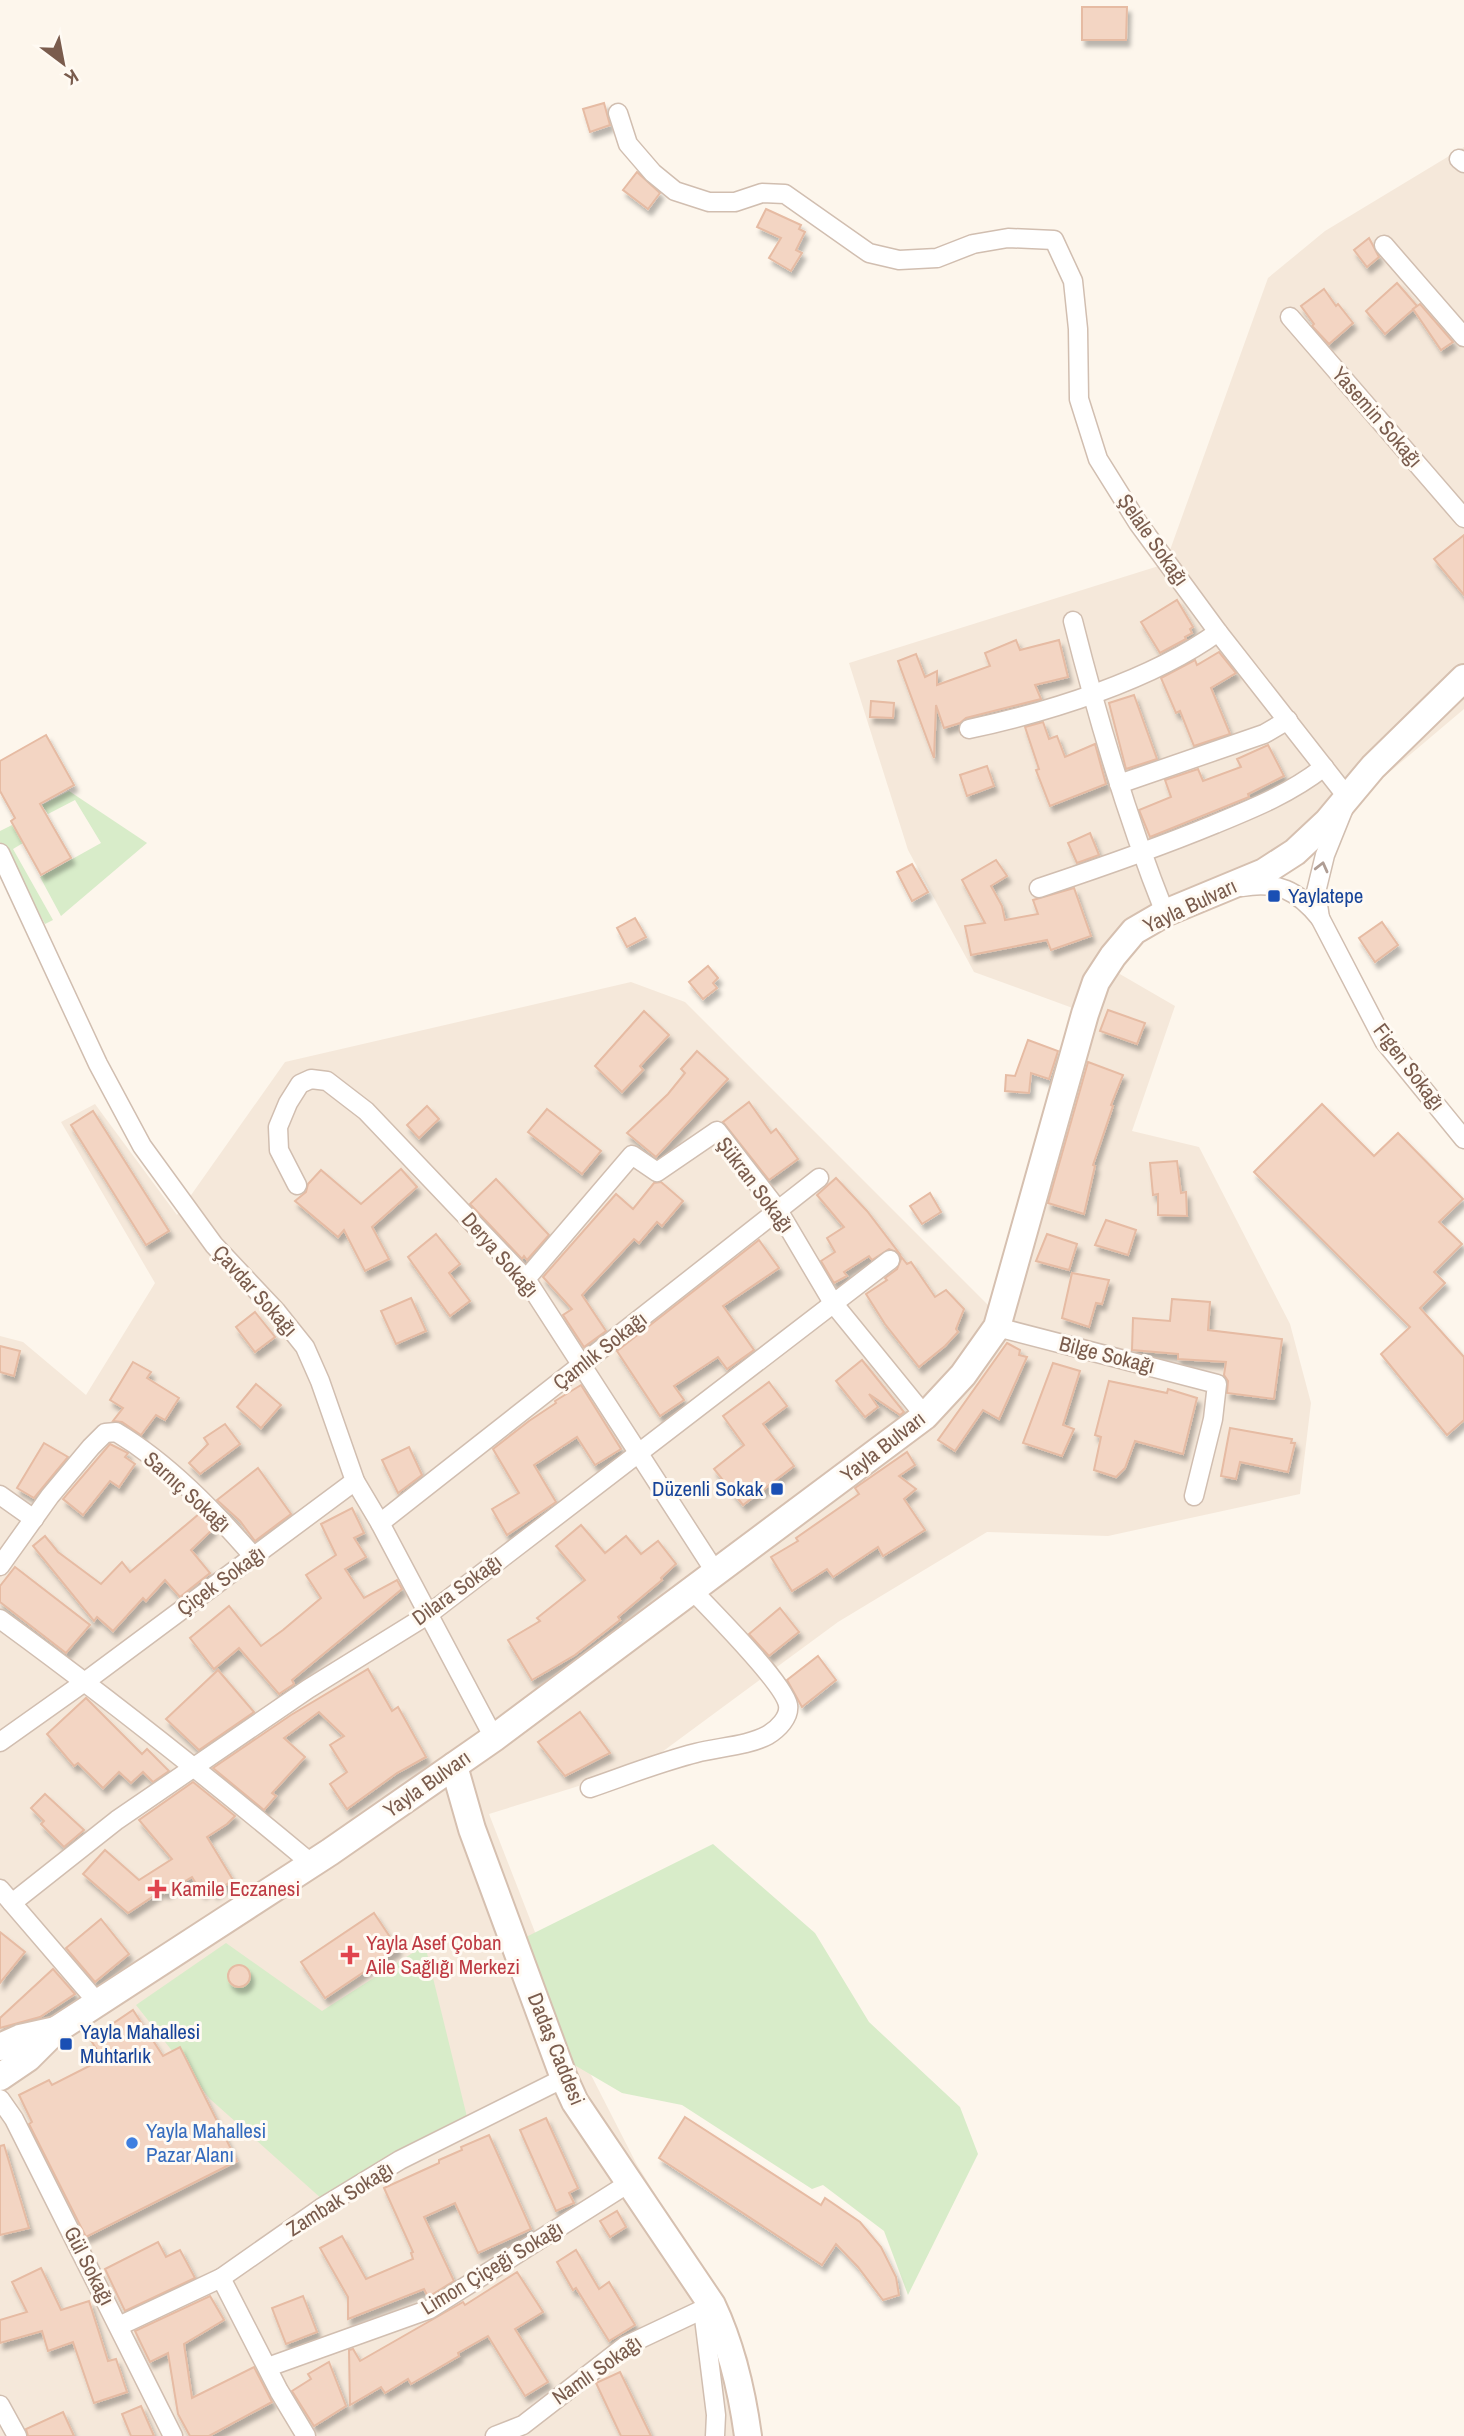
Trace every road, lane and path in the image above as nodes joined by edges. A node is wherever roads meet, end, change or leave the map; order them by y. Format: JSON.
{"nodes":[{"id":1,"x":618,"y":113,"type":"dead end"},
{"id":2,"x":1384,"y":245,"type":"dead end"},
{"id":3,"x":1290,"y":317,"type":"dead end"},
{"id":4,"x":1464,"y":337,"type":"edge"},
{"id":5,"x":1464,"y":518,"type":"edge"},
{"id":6,"x":1073,"y":621,"type":"dead end"},
{"id":7,"x":1218,"y":632,"type":"junction"},
{"id":8,"x":1464,"y":678,"type":"edge"},
{"id":9,"x":1091,"y":694,"type":"junction"},
{"id":10,"x":1288,"y":720,"type":"junction"},
{"id":11,"x":969,"y":729,"type":"dead end"},
{"id":12,"x":1324,"y":767,"type":"junction"},
{"id":13,"x":1119,"y":785,"type":"junction"},
{"id":14,"x":1348,"y":798,"type":"junction"},
{"id":15,"x":0,"y":853,"type":"edge"},
{"id":16,"x":1141,"y":854,"type":"junction"},
{"id":17,"x":1040,"y":888,"type":"dead end"},
{"id":18,"x":1218,"y":891,"type":"junction"},
{"id":19,"x":1165,"y":913,"type":"junction"},
{"id":20,"x":1320,"y":918,"type":"junction"},
{"id":21,"x":1464,"y":1139,"type":"edge"},
{"id":22,"x":819,"y":1178,"type":"dead end"},
{"id":23,"x":297,"y":1185,"type":"dead end"},
{"id":24,"x":778,"y":1210,"type":"junction"},
{"id":25,"x":890,"y":1260,"type":"dead end"},
{"id":26,"x":526,"y":1279,"type":"junction"},
{"id":27,"x":833,"y":1303,"type":"junction"},
{"id":28,"x":998,"y":1327,"type":"junction"},
{"id":29,"x":583,"y":1364,"type":"junction"},
{"id":30,"x":925,"y":1416,"type":"junction"},
{"id":31,"x":638,"y":1454,"type":"junction"},
{"id":32,"x":355,"y":1481,"type":"junction"},
{"id":33,"x":0,"y":1495,"type":"edge"},
{"id":34,"x":1194,"y":1496,"type":"dead end"},
{"id":35,"x":34,"y":1519,"type":"junction"},
{"id":36,"x":380,"y":1523,"type":"junction"},
{"id":37,"x":254,"y":1557,"type":"junction"},
{"id":38,"x":0,"y":1566,"type":"edge"},
{"id":39,"x":716,"y":1573,"type":"junction"},
{"id":40,"x":693,"y":1591,"type":"junction"},
{"id":41,"x":429,"y":1614,"type":"junction"},
{"id":42,"x":0,"y":1619,"type":"edge"},
{"id":43,"x":86,"y":1681,"type":"junction"},
{"id":44,"x":494,"y":1738,"type":"junction"},
{"id":45,"x":0,"y":1742,"type":"edge"},
{"id":46,"x":195,"y":1766,"type":"junction"},
{"id":47,"x":454,"y":1766,"type":"junction"},
{"id":48,"x":590,"y":1788,"type":"dead end"},
{"id":49,"x":312,"y":1864,"type":"junction"},
{"id":50,"x":6,"y":1896,"type":"edge"},
{"id":51,"x":98,"y":2003,"type":"junction"},
{"id":52,"x":56,"y":2030,"type":"junction"},
{"id":53,"x":0,"y":2047,"type":"edge"},
{"id":54,"x":0,"y":2077,"type":"edge"},
{"id":55,"x":564,"y":2078,"type":"junction"},
{"id":56,"x":0,"y":2099,"type":"edge"},
{"id":57,"x":629,"y":2183,"type":"junction"},
{"id":58,"x":221,"y":2278,"type":"junction"},
{"id":59,"x":708,"y":2307,"type":"junction"},
{"id":60,"x":119,"y":2326,"type":"junction"},
{"id":61,"x":268,"y":2367,"type":"junction"},
{"id":62,"x":0,"y":2405,"type":"edge"},
{"id":63,"x":17,"y":2436,"type":"edge"},
{"id":64,"x":173,"y":2436,"type":"edge"},
{"id":65,"x":306,"y":2436,"type":"edge"},
{"id":66,"x":495,"y":2436,"type":"edge"},
{"id":67,"x":715,"y":2436,"type":"edge"},
{"id":68,"x":748,"y":2436,"type":"edge"}],
"edges":[{"from":1,"to":7,"type":"street","name":"Şelale Sokağı"},
{"from":2,"to":4,"type":"street"},
{"from":3,"to":5,"type":"street","name":"Yasemin Sokağı"},
{"from":6,"to":9,"type":"street"},
{"from":7,"to":9,"type":"street"},
{"from":7,"to":10,"type":"street","name":"Şelale Sokağı"},
{"from":8,"to":14,"type":"main road","name":"Yayla Bulvarı"},
{"from":9,"to":11,"type":"street"},
{"from":9,"to":13,"type":"street"},
{"from":10,"to":12,"type":"street","name":"Şelale Sokağı"},
{"from":10,"to":13,"type":"street"},
{"from":12,"to":14,"type":"street","name":"Şelale Sokağı"},
{"from":12,"to":16,"type":"street"},
{"from":13,"to":16,"type":"street"},
{"from":14,"to":18,"type":"main road","name":"Yayla Bulvarı"},
{"from":20,"to":14,"type":"street","one_way":true},
{"from":15,"to":32,"type":"street","name":"Çavdar Sokağı"},
{"from":16,"to":17,"type":"street"},
{"from":16,"to":19,"type":"street"},
{"from":18,"to":19,"type":"main road","name":"Yayla Bulvarı"},
{"from":18,"to":20,"type":"street"},
{"from":19,"to":28,"type":"main road","name":"Yayla Bulvarı"},
{"from":20,"to":21,"type":"street","name":"Figen Sokağı"},
{"from":22,"to":24,"type":"street","name":"Çamlık Sokağı"},
{"from":23,"to":26,"type":"street","name":"Derya Sokağı"},
{"from":24,"to":26,"type":"street","name":"Şükran Sokağı"},
{"from":24,"to":27,"type":"street","name":"Şükran Sokağı"},
{"from":24,"to":29,"type":"street","name":"Çamlık Sokağı"},
{"from":25,"to":27,"type":"street","name":"Dilara Sokağı"},
{"from":26,"to":29,"type":"street","name":"Derya Sokağı"},
{"from":27,"to":30,"type":"street","name":"Şükran Sokağı"},
{"from":27,"to":31,"type":"street","name":"Dilara Sokağı"},
{"from":28,"to":30,"type":"main road","name":"Yayla Bulvarı"},
{"from":28,"to":34,"type":"street","name":"Bilge Sokağı"},
{"from":29,"to":31,"type":"street","name":"Derya Sokağı"},
{"from":29,"to":36,"type":"street","name":"Çamlık Sokağı"},
{"from":30,"to":39,"type":"main road","name":"Yayla Bulvarı"},
{"from":31,"to":39,"type":"street","name":"Derya Sokağı"},
{"from":31,"to":41,"type":"street","name":"Dilara Sokağı"},
{"from":32,"to":36,"type":"street","name":"Çavdar Sokağı"},
{"from":32,"to":37,"type":"street","name":"Çiçek Sokağı"},
{"from":33,"to":35,"type":"street"},
{"from":35,"to":37,"type":"street","name":"Sarnıç Sokağı"},
{"from":35,"to":38,"type":"street"},
{"from":36,"to":41,"type":"street","name":"Çavdar Sokağı"},
{"from":37,"to":43,"type":"street","name":"Çiçek Sokağı"},
{"from":39,"to":40,"type":"main road","name":"Yayla Bulvarı"},
{"from":40,"to":44,"type":"main road","name":"Yayla Bulvarı"},
{"from":40,"to":48,"type":"street"},
{"from":41,"to":44,"type":"street","name":"Çavdar Sokağı"},
{"from":41,"to":46,"type":"street","name":"Dilara Sokağı"},
{"from":42,"to":43,"type":"street"},
{"from":43,"to":45,"type":"street","name":"Çiçek Sokağı"},
{"from":43,"to":46,"type":"street"},
{"from":44,"to":47,"type":"main road","name":"Yayla Bulvarı"},
{"from":46,"to":49,"type":"street"},
{"from":46,"to":50,"type":"street","name":"Dilara Sokağı"},
{"from":47,"to":49,"type":"main road","name":"Yayla Bulvarı"},
{"from":47,"to":55,"type":"main road","name":"Dadaş Caddesi"},
{"from":49,"to":51,"type":"main road","name":"Yayla Bulvarı"},
{"from":50,"to":51,"type":"street"},
{"from":51,"to":52,"type":"main road","name":"Yayla Bulvarı"},
{"from":52,"to":53,"type":"main road","name":"Yayla Bulvarı"},
{"from":52,"to":54,"type":"main road","name":"Yayla Bulvarı"},
{"from":55,"to":57,"type":"main road","name":"Dadaş Caddesi"},
{"from":55,"to":58,"type":"street","name":"Zambak Sokağı"},
{"from":56,"to":60,"type":"street","name":"Gül Sokağı"},
{"from":57,"to":59,"type":"main road","name":"Dadaş Caddesi"},
{"from":57,"to":61,"type":"street","name":"Limon Çiçeği Sokağı"},
{"from":58,"to":60,"type":"street","name":"Zambak Sokağı"},
{"from":58,"to":61,"type":"street"},
{"from":59,"to":66,"type":"street","name":"Namlı Sokağı"},
{"from":59,"to":67,"type":"street","name":"Dadaş Caddesi"},
{"from":59,"to":68,"type":"main road"},
{"from":60,"to":64,"type":"street","name":"Gül Sokağı"},
{"from":61,"to":65,"type":"street"},
{"from":62,"to":63,"type":"street"}]}
